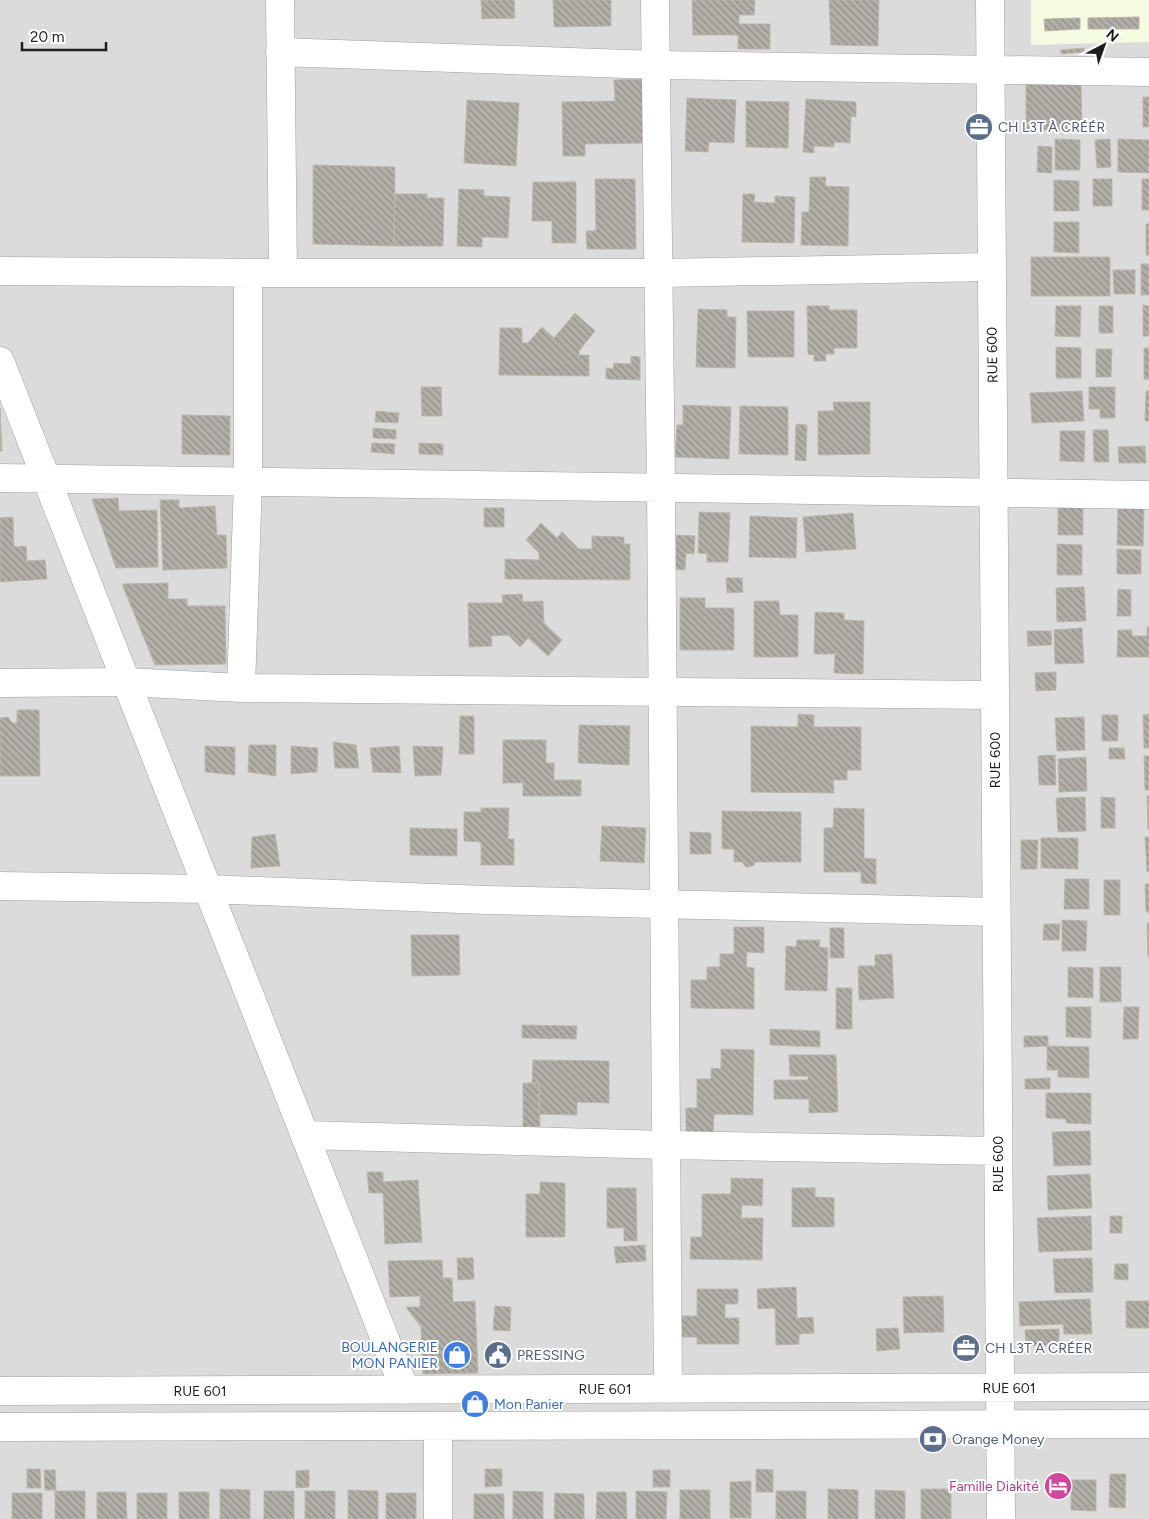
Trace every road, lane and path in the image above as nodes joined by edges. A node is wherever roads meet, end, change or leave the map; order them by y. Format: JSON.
{"nodes":[{"id":1,"x":280,"y":0,"type":"edge"},
{"id":2,"x":655,"y":0,"type":"edge"},
{"id":3,"x":990,"y":0,"type":"edge"},
{"id":4,"x":280,"y":52,"type":"junction"},
{"id":5,"x":656,"y":65,"type":"junction"},
{"id":6,"x":990,"y":70,"type":"junction"},
{"id":7,"x":1149,"y":72,"type":"edge"},
{"id":8,"x":991,"y":268,"type":"junction"},
{"id":9,"x":0,"y":271,"type":"edge"},
{"id":10,"x":248,"y":273,"type":"junction"},
{"id":11,"x":659,"y":273,"type":"junction"},
{"id":12,"x":283,"y":274,"type":"junction"},
{"id":13,"x":0,"y":361,"type":"edge"},
{"id":14,"x":0,"y":478,"type":"edge"},
{"id":15,"x":47,"y":479,"type":"junction"},
{"id":16,"x":248,"y":482,"type":"junction"},
{"id":17,"x":661,"y":487,"type":"junction"},
{"id":18,"x":993,"y":491,"type":"junction"},
{"id":19,"x":1149,"y":495,"type":"edge"},
{"id":20,"x":127,"y":682,"type":"junction"},
{"id":21,"x":0,"y":683,"type":"edge"},
{"id":22,"x":241,"y":688,"type":"junction"},
{"id":23,"x":662,"y":692,"type":"junction"},
{"id":24,"x":995,"y":695,"type":"junction"},
{"id":25,"x":0,"y":886,"type":"edge"},
{"id":26,"x":208,"y":889,"type":"junction"},
{"id":27,"x":664,"y":904,"type":"junction"},
{"id":28,"x":996,"y":912,"type":"junction"},
{"id":29,"x":305,"y":1136,"type":"junction"},
{"id":30,"x":666,"y":1145,"type":"junction"},
{"id":31,"x":998,"y":1151,"type":"junction"},
{"id":32,"x":1149,"y":1387,"type":"edge"},
{"id":33,"x":999,"y":1388,"type":"junction"},
{"id":34,"x":668,"y":1389,"type":"junction"},
{"id":35,"x":405,"y":1390,"type":"junction"},
{"id":36,"x":0,"y":1391,"type":"edge"},
{"id":37,"x":1000,"y":1424,"type":"junction"},
{"id":38,"x":1149,"y":1424,"type":"edge"},
{"id":39,"x":438,"y":1426,"type":"junction"},
{"id":40,"x":0,"y":1427,"type":"edge"},
{"id":41,"x":438,"y":1519,"type":"edge"},
{"id":42,"x":1001,"y":1519,"type":"edge"}],
"edges":[{"from":1,"to":4,"type":"street"},
{"from":2,"to":5,"type":"street"},
{"from":3,"to":6,"type":"street","name":"RUE 600"},
{"from":4,"to":5,"type":"street"},
{"from":4,"to":12,"type":"street"},
{"from":5,"to":6,"type":"street"},
{"from":5,"to":11,"type":"street"},
{"from":6,"to":7,"type":"street"},
{"from":6,"to":8,"type":"street","name":"RUE 600"},
{"from":8,"to":11,"type":"street"},
{"from":8,"to":18,"type":"street","name":"RUE 600"},
{"from":9,"to":10,"type":"street"},
{"from":10,"to":12,"type":"street"},
{"from":10,"to":16,"type":"street"},
{"from":11,"to":12,"type":"street"},
{"from":11,"to":17,"type":"street"},
{"from":13,"to":15,"type":"street"},
{"from":14,"to":15,"type":"street"},
{"from":15,"to":16,"type":"street"},
{"from":15,"to":20,"type":"street"},
{"from":16,"to":17,"type":"street"},
{"from":16,"to":22,"type":"street"},
{"from":17,"to":18,"type":"street"},
{"from":17,"to":23,"type":"street"},
{"from":18,"to":19,"type":"street"},
{"from":18,"to":24,"type":"street","name":"RUE 600"},
{"from":20,"to":21,"type":"street"},
{"from":20,"to":22,"type":"street"},
{"from":20,"to":26,"type":"street"},
{"from":22,"to":23,"type":"street"},
{"from":23,"to":24,"type":"street"},
{"from":23,"to":27,"type":"street"},
{"from":24,"to":28,"type":"street","name":"RUE 600"},
{"from":25,"to":26,"type":"street"},
{"from":26,"to":27,"type":"street"},
{"from":26,"to":29,"type":"street"},
{"from":27,"to":28,"type":"street"},
{"from":27,"to":30,"type":"street"},
{"from":28,"to":31,"type":"street","name":"RUE 600"},
{"from":29,"to":30,"type":"street"},
{"from":29,"to":35,"type":"street"},
{"from":30,"to":31,"type":"street"},
{"from":30,"to":34,"type":"street"},
{"from":31,"to":33,"type":"street","name":"RUE 600"},
{"from":32,"to":33,"type":"street","name":"RUE 601"},
{"from":33,"to":34,"type":"street","name":"RUE 601"},
{"from":33,"to":37,"type":"street","name":"RUE 600"},
{"from":34,"to":35,"type":"street","name":"RUE 601"},
{"from":35,"to":36,"type":"street","name":"RUE 601"},
{"from":37,"to":38,"type":"street"},
{"from":37,"to":39,"type":"street"},
{"from":37,"to":42,"type":"street","name":"RUE 600"},
{"from":39,"to":40,"type":"street"},
{"from":39,"to":41,"type":"street"}]}
